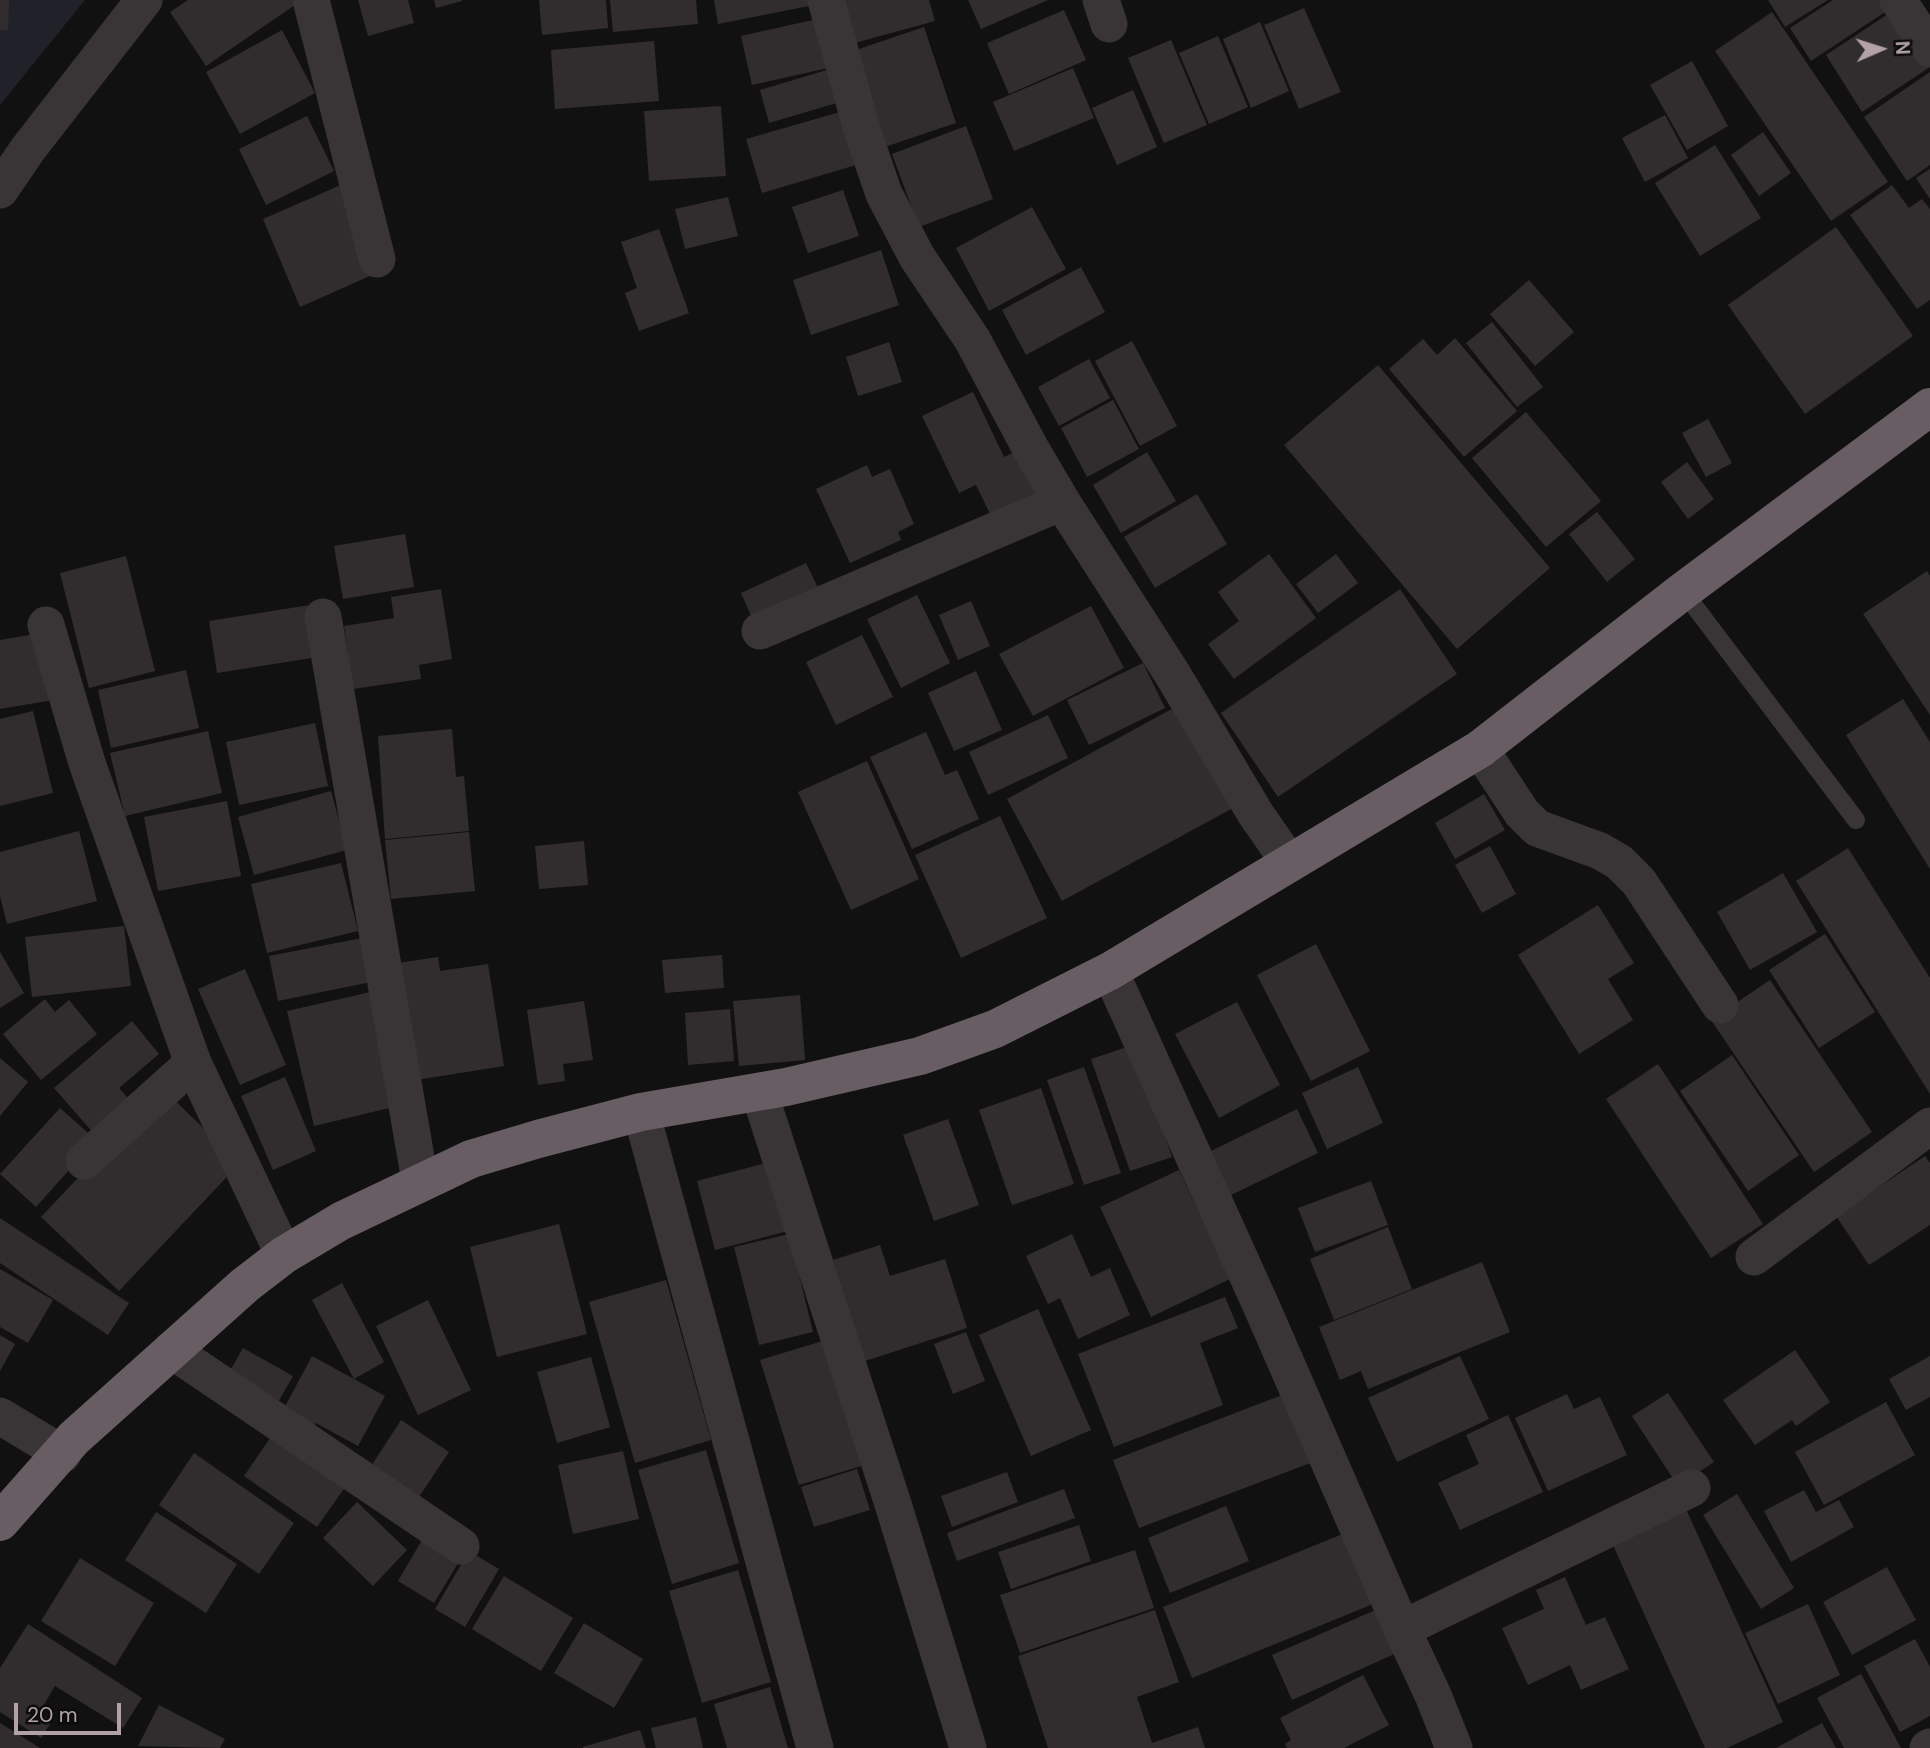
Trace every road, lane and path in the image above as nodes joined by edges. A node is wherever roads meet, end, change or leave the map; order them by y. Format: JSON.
{"nodes":[{"id":1,"x":144,"y":0,"type":"edge"},
{"id":2,"x":311,"y":0,"type":"edge"},
{"id":3,"x":826,"y":0,"type":"edge"},
{"id":4,"x":1898,"y":0,"type":"edge"},
{"id":5,"x":1930,"y":49,"type":"edge"},
{"id":6,"x":0,"y":190,"type":"edge"},
{"id":7,"x":377,"y":259,"type":"dead end"},
{"id":8,"x":1930,"y":407,"type":"edge"},
{"id":9,"x":1062,"y":502,"type":"junction"},
{"id":10,"x":1683,"y":591,"type":"junction"},
{"id":11,"x":323,"y":617,"type":"dead end"},
{"id":12,"x":46,"y":625,"type":"dead end"},
{"id":13,"x":760,"y":631,"type":"dead end"},
{"id":14,"x":1480,"y":749,"type":"junction"},
{"id":15,"x":1856,"y":820,"type":"dead end"},
{"id":16,"x":1289,"y":862,"type":"junction"},
{"id":17,"x":1110,"y":971,"type":"junction"},
{"id":18,"x":1720,"y":1005,"type":"dead end"},
{"id":19,"x":193,"y":1063,"type":"junction"},
{"id":20,"x":759,"y":1092,"type":"junction"},
{"id":21,"x":642,"y":1112,"type":"junction"},
{"id":22,"x":1930,"y":1126,"type":"edge"},
{"id":23,"x":84,"y":1161,"type":"dead end"},
{"id":24,"x":420,"y":1181,"type":"junction"},
{"id":25,"x":284,"y":1255,"type":"junction"},
{"id":26,"x":1754,"y":1257,"type":"dead end"},
{"id":27,"x":172,"y":1350,"type":"junction"},
{"id":28,"x":0,"y":1416,"type":"edge"},
{"id":29,"x":63,"y":1454,"type":"junction"},
{"id":30,"x":1692,"y":1488,"type":"dead end"},
{"id":31,"x":0,"y":1522,"type":"edge"},
{"id":32,"x":461,"y":1546,"type":"dead end"},
{"id":33,"x":1402,"y":1629,"type":"junction"},
{"id":34,"x":815,"y":1748,"type":"edge"},
{"id":35,"x":968,"y":1748,"type":"edge"},
{"id":36,"x":1454,"y":1748,"type":"edge"}],
"edges":[{"from":1,"to":6,"type":"street"},
{"from":2,"to":7,"type":"street"},
{"from":3,"to":9,"type":"street"},
{"from":4,"to":5,"type":"street"},
{"from":8,"to":10,"type":"highway"},
{"from":9,"to":13,"type":"street"},
{"from":9,"to":16,"type":"street"},
{"from":10,"to":14,"type":"highway"},
{"from":10,"to":15,"type":"lane"},
{"from":11,"to":24,"type":"street"},
{"from":12,"to":19,"type":"street"},
{"from":14,"to":16,"type":"highway"},
{"from":14,"to":18,"type":"street"},
{"from":16,"to":17,"type":"highway"},
{"from":17,"to":20,"type":"highway"},
{"from":17,"to":33,"type":"street"},
{"from":19,"to":23,"type":"street"},
{"from":19,"to":25,"type":"street"},
{"from":20,"to":21,"type":"highway"},
{"from":20,"to":35,"type":"street"},
{"from":21,"to":24,"type":"highway"},
{"from":21,"to":34,"type":"street"},
{"from":22,"to":26,"type":"street"},
{"from":24,"to":25,"type":"highway"},
{"from":25,"to":27,"type":"highway"},
{"from":27,"to":29,"type":"highway"},
{"from":27,"to":32,"type":"street"},
{"from":28,"to":29,"type":"street"},
{"from":29,"to":31,"type":"highway"},
{"from":30,"to":33,"type":"street"},
{"from":33,"to":36,"type":"street"}]}
